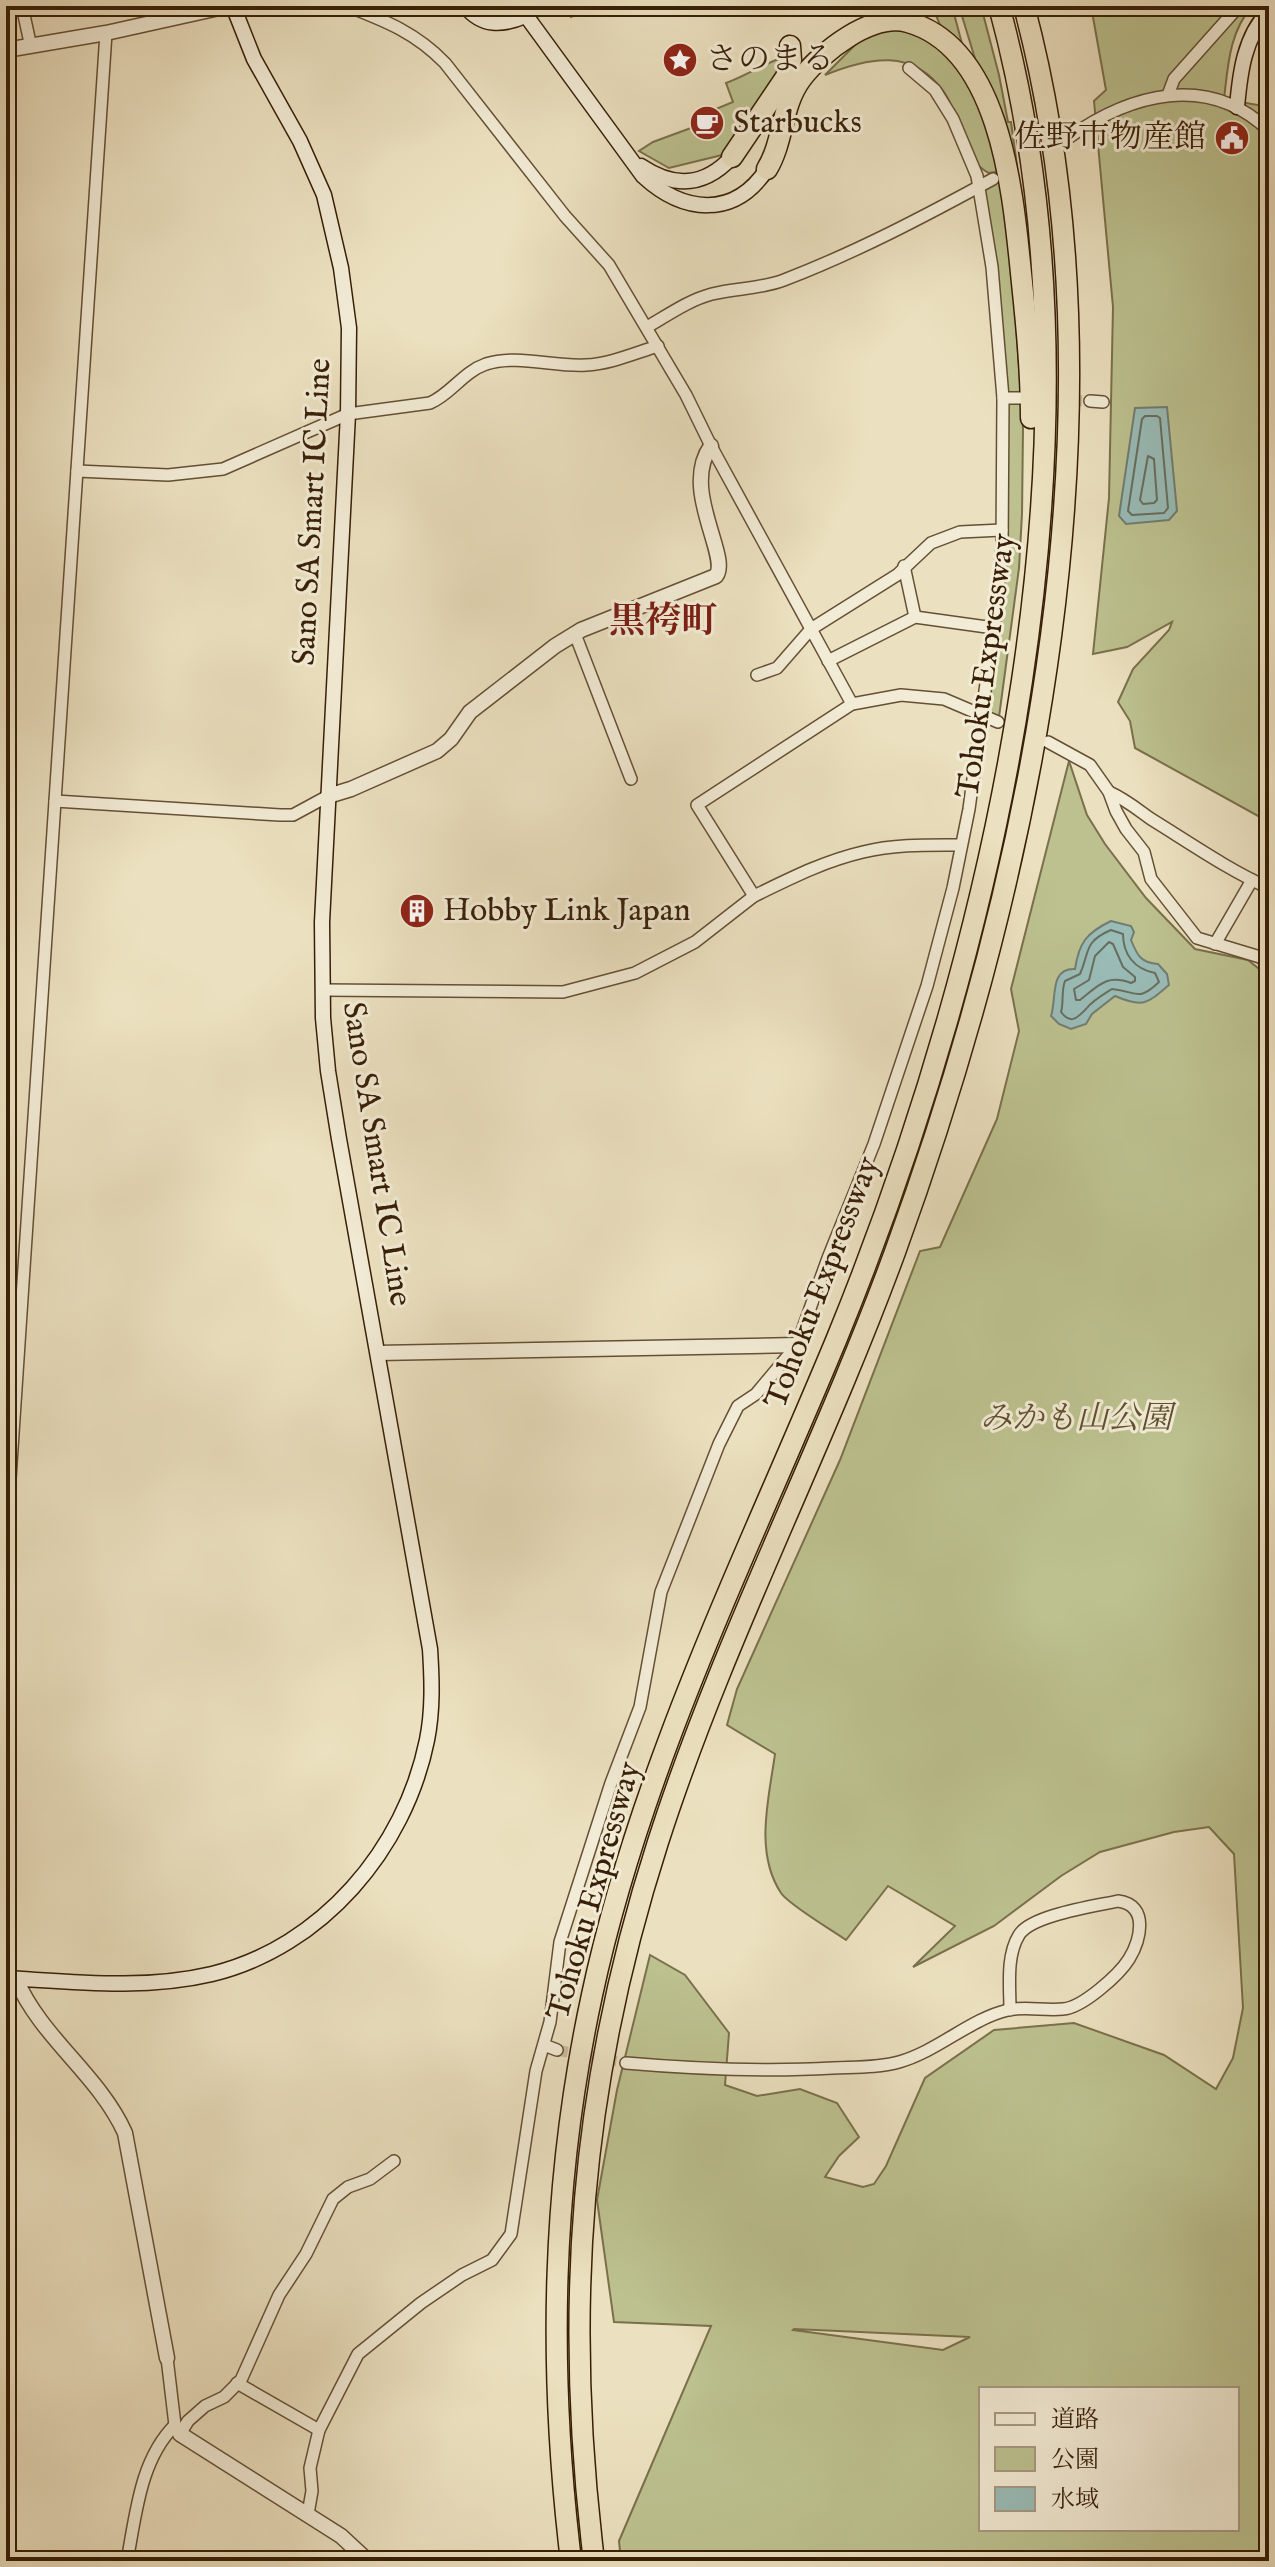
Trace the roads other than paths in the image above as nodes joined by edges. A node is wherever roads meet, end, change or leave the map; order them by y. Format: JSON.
{"nodes":[{"id":1,"x":22,"y":6,"type":"edge"},
{"id":2,"x":231,"y":6,"type":"edge"},
{"id":3,"x":347,"y":6,"type":"edge"},
{"id":4,"x":465,"y":6,"type":"edge"},
{"id":5,"x":999,"y":6,"type":"edge"},
{"id":6,"x":1024,"y":6,"type":"edge"},
{"id":7,"x":1239,"y":6,"type":"edge"},
{"id":8,"x":522,"y":11,"type":"edge"},
{"id":9,"x":1269,"y":11,"type":"edge"},
{"id":10,"x":106,"y":33,"type":"junction"},
{"id":11,"x":790,"y":46,"type":"dead end"},
{"id":12,"x":31,"y":47,"type":"junction"},
{"id":13,"x":6,"y":50,"type":"edge"},
{"id":14,"x":909,"y":68,"type":"dead end"},
{"id":15,"x":1168,"y":95,"type":"junction"},
{"id":16,"x":1237,"y":107,"type":"junction"},
{"id":17,"x":1269,"y":131,"type":"edge"},
{"id":18,"x":1068,"y":138,"type":"dead end"},
{"id":19,"x":732,"y":157,"type":"joint"},
{"id":20,"x":634,"y":161,"type":"junction"},
{"id":21,"x":767,"y":169,"type":"joint"},
{"id":22,"x":993,"y":179,"type":"dead end"},
{"id":23,"x":980,"y":186,"type":"junction"},
{"id":24,"x":647,"y":327,"type":"junction"},
{"id":25,"x":658,"y":346,"type":"junction"},
{"id":26,"x":1003,"y":398,"type":"junction"},
{"id":27,"x":1022,"y":398,"type":"tunnel mouth"},
{"id":28,"x":1090,"y":401,"type":"tunnel mouth"},
{"id":29,"x":1103,"y":402,"type":"dead end"},
{"id":30,"x":348,"y":414,"type":"junction"},
{"id":31,"x":711,"y":446,"type":"junction"},
{"id":32,"x":77,"y":471,"type":"junction"},
{"id":33,"x":1002,"y":530,"type":"junction"},
{"id":34,"x":1036,"y":546,"type":"junction"},
{"id":35,"x":904,"y":566,"type":"junction"},
{"id":36,"x":915,"y":617,"type":"junction"},
{"id":37,"x":994,"y":628,"type":"junction"},
{"id":38,"x":811,"y":629,"type":"junction"},
{"id":39,"x":575,"y":634,"type":"junction"},
{"id":40,"x":828,"y":661,"type":"junction"},
{"id":41,"x":757,"y":675,"type":"dead end"},
{"id":42,"x":852,"y":704,"type":"junction"},
{"id":43,"x":983,"y":714,"type":"junction"},
{"id":44,"x":998,"y":722,"type":"dead end"},
{"id":45,"x":1048,"y":742,"type":"dead end"},
{"id":46,"x":631,"y":779,"type":"dead end"},
{"id":47,"x":1109,"y":792,"type":"junction"},
{"id":48,"x":328,"y":796,"type":"junction"},
{"id":49,"x":55,"y":801,"type":"junction"},
{"id":50,"x":961,"y":845,"type":"junction"},
{"id":51,"x":1252,"y":880,"type":"junction"},
{"id":52,"x":1269,"y":888,"type":"edge"},
{"id":53,"x":754,"y":896,"type":"junction"},
{"id":54,"x":1215,"y":944,"type":"junction"},
{"id":55,"x":1269,"y":965,"type":"edge"},
{"id":56,"x":322,"y":990,"type":"junction"},
{"id":57,"x":797,"y":1345,"type":"junction"},
{"id":58,"x":378,"y":1353,"type":"junction"},
{"id":59,"x":6,"y":1539,"type":"edge"},
{"id":60,"x":11,"y":1979,"type":"edge"},
{"id":61,"x":1010,"y":2010,"type":"junction"},
{"id":62,"x":544,"y":2045,"type":"junction"},
{"id":63,"x":557,"y":2050,"type":"tunnel mouth"},
{"id":64,"x":626,"y":2063,"type":"tunnel mouth"},
{"id":65,"x":394,"y":2161,"type":"dead end"},
{"id":66,"x":167,"y":2358,"type":"joint"},
{"id":67,"x":237,"y":2383,"type":"junction"},
{"id":68,"x":177,"y":2429,"type":"junction"},
{"id":69,"x":319,"y":2430,"type":"junction"},
{"id":70,"x":308,"y":2514,"type":"junction"},
{"id":71,"x":127,"y":2561,"type":"edge"},
{"id":72,"x":368,"y":2561,"type":"edge"},
{"id":73,"x":571,"y":2561,"type":"edge"},
{"id":74,"x":594,"y":2561,"type":"edge"}],
"edges":[{"from":1,"to":12,"type":"street"},
{"from":2,"to":10,"type":"main road"},
{"from":2,"to":30,"type":"main road","name":"Sano SA Smart IC Line"},
{"from":3,"to":24,"type":"street"},
{"from":4,"to":8,"type":"main road"},
{"from":5,"to":34,"type":"highway","name":"Tohoku Expressway"},
{"from":6,"to":74,"type":"highway","name":"Tohoku Expressway"},
{"from":7,"to":15,"type":"street"},
{"from":8,"to":20,"type":"main road"},
{"from":9,"to":16,"type":"main road"},
{"from":10,"to":12,"type":"main road"},
{"from":10,"to":32,"type":"street"},
{"from":11,"to":19,"type":"highway"},
{"from":12,"to":13,"type":"main road"},
{"from":14,"to":23,"type":"street"},
{"from":15,"to":16,"type":"street"},
{"from":15,"to":18,"type":"street"},
{"from":16,"to":17,"type":"street"},
{"from":19,"to":20,"type":"main road"},
{"from":20,"to":21,"type":"main road"},
{"from":21,"to":34,"type":"highway"},
{"from":22,"to":23,"type":"street"},
{"from":23,"to":24,"type":"street"},
{"from":23,"to":26,"type":"street"},
{"from":24,"to":25,"type":"street"},
{"from":25,"to":30,"type":"street"},
{"from":25,"to":31,"type":"street"},
{"from":26,"to":27,"type":"street"},
{"from":26,"to":33,"type":"street"},
{"from":28,"to":29,"type":"street"},
{"from":30,"to":32,"type":"street"},
{"from":30,"to":48,"type":"main road","name":"Sano SA Smart IC Line"},
{"from":31,"to":38,"type":"street"},
{"from":31,"to":39,"type":"main road"},
{"from":32,"to":49,"type":"street"},
{"from":33,"to":35,"type":"street"},
{"from":33,"to":37,"type":"street"},
{"from":34,"to":73,"type":"highway","name":"Tohoku Expressway"},
{"from":35,"to":36,"type":"street"},
{"from":35,"to":38,"type":"street"},
{"from":36,"to":37,"type":"street"},
{"from":36,"to":40,"type":"street"},
{"from":37,"to":43,"type":"street"},
{"from":38,"to":40,"type":"street"},
{"from":38,"to":41,"type":"street"},
{"from":39,"to":46,"type":"street"},
{"from":39,"to":48,"type":"main road"},
{"from":40,"to":42,"type":"street"},
{"from":42,"to":43,"type":"street"},
{"from":42,"to":53,"type":"street"},
{"from":43,"to":44,"type":"street"},
{"from":43,"to":50,"type":"street"},
{"from":45,"to":47,"type":"street"},
{"from":47,"to":51,"type":"street"},
{"from":47,"to":54,"type":"street"},
{"from":48,"to":49,"type":"street"},
{"from":48,"to":56,"type":"main road","name":"Sano SA Smart IC Line"},
{"from":49,"to":59,"type":"street"},
{"from":50,"to":53,"type":"street"},
{"from":50,"to":57,"type":"street"},
{"from":51,"to":52,"type":"street"},
{"from":51,"to":54,"type":"street"},
{"from":53,"to":56,"type":"street"},
{"from":54,"to":55,"type":"street"},
{"from":56,"to":58,"type":"main road","name":"Sano SA Smart IC Line"},
{"from":57,"to":58,"type":"main road"},
{"from":57,"to":62,"type":"street"},
{"from":58,"to":60,"type":"main road","name":"Sano SA Smart IC Line"},
{"from":60,"to":66,"type":"main road"},
{"from":61,"to":61,"type":"street"},
{"from":61,"to":64,"type":"street"},
{"from":62,"to":63,"type":"street"},
{"from":62,"to":69,"type":"street"},
{"from":65,"to":67,"type":"street"},
{"from":66,"to":68,"type":"street"},
{"from":67,"to":68,"type":"street"},
{"from":67,"to":69,"type":"street"},
{"from":68,"to":70,"type":"main road"},
{"from":68,"to":71,"type":"street"},
{"from":69,"to":70,"type":"street"},
{"from":70,"to":72,"type":"main road"}]}
